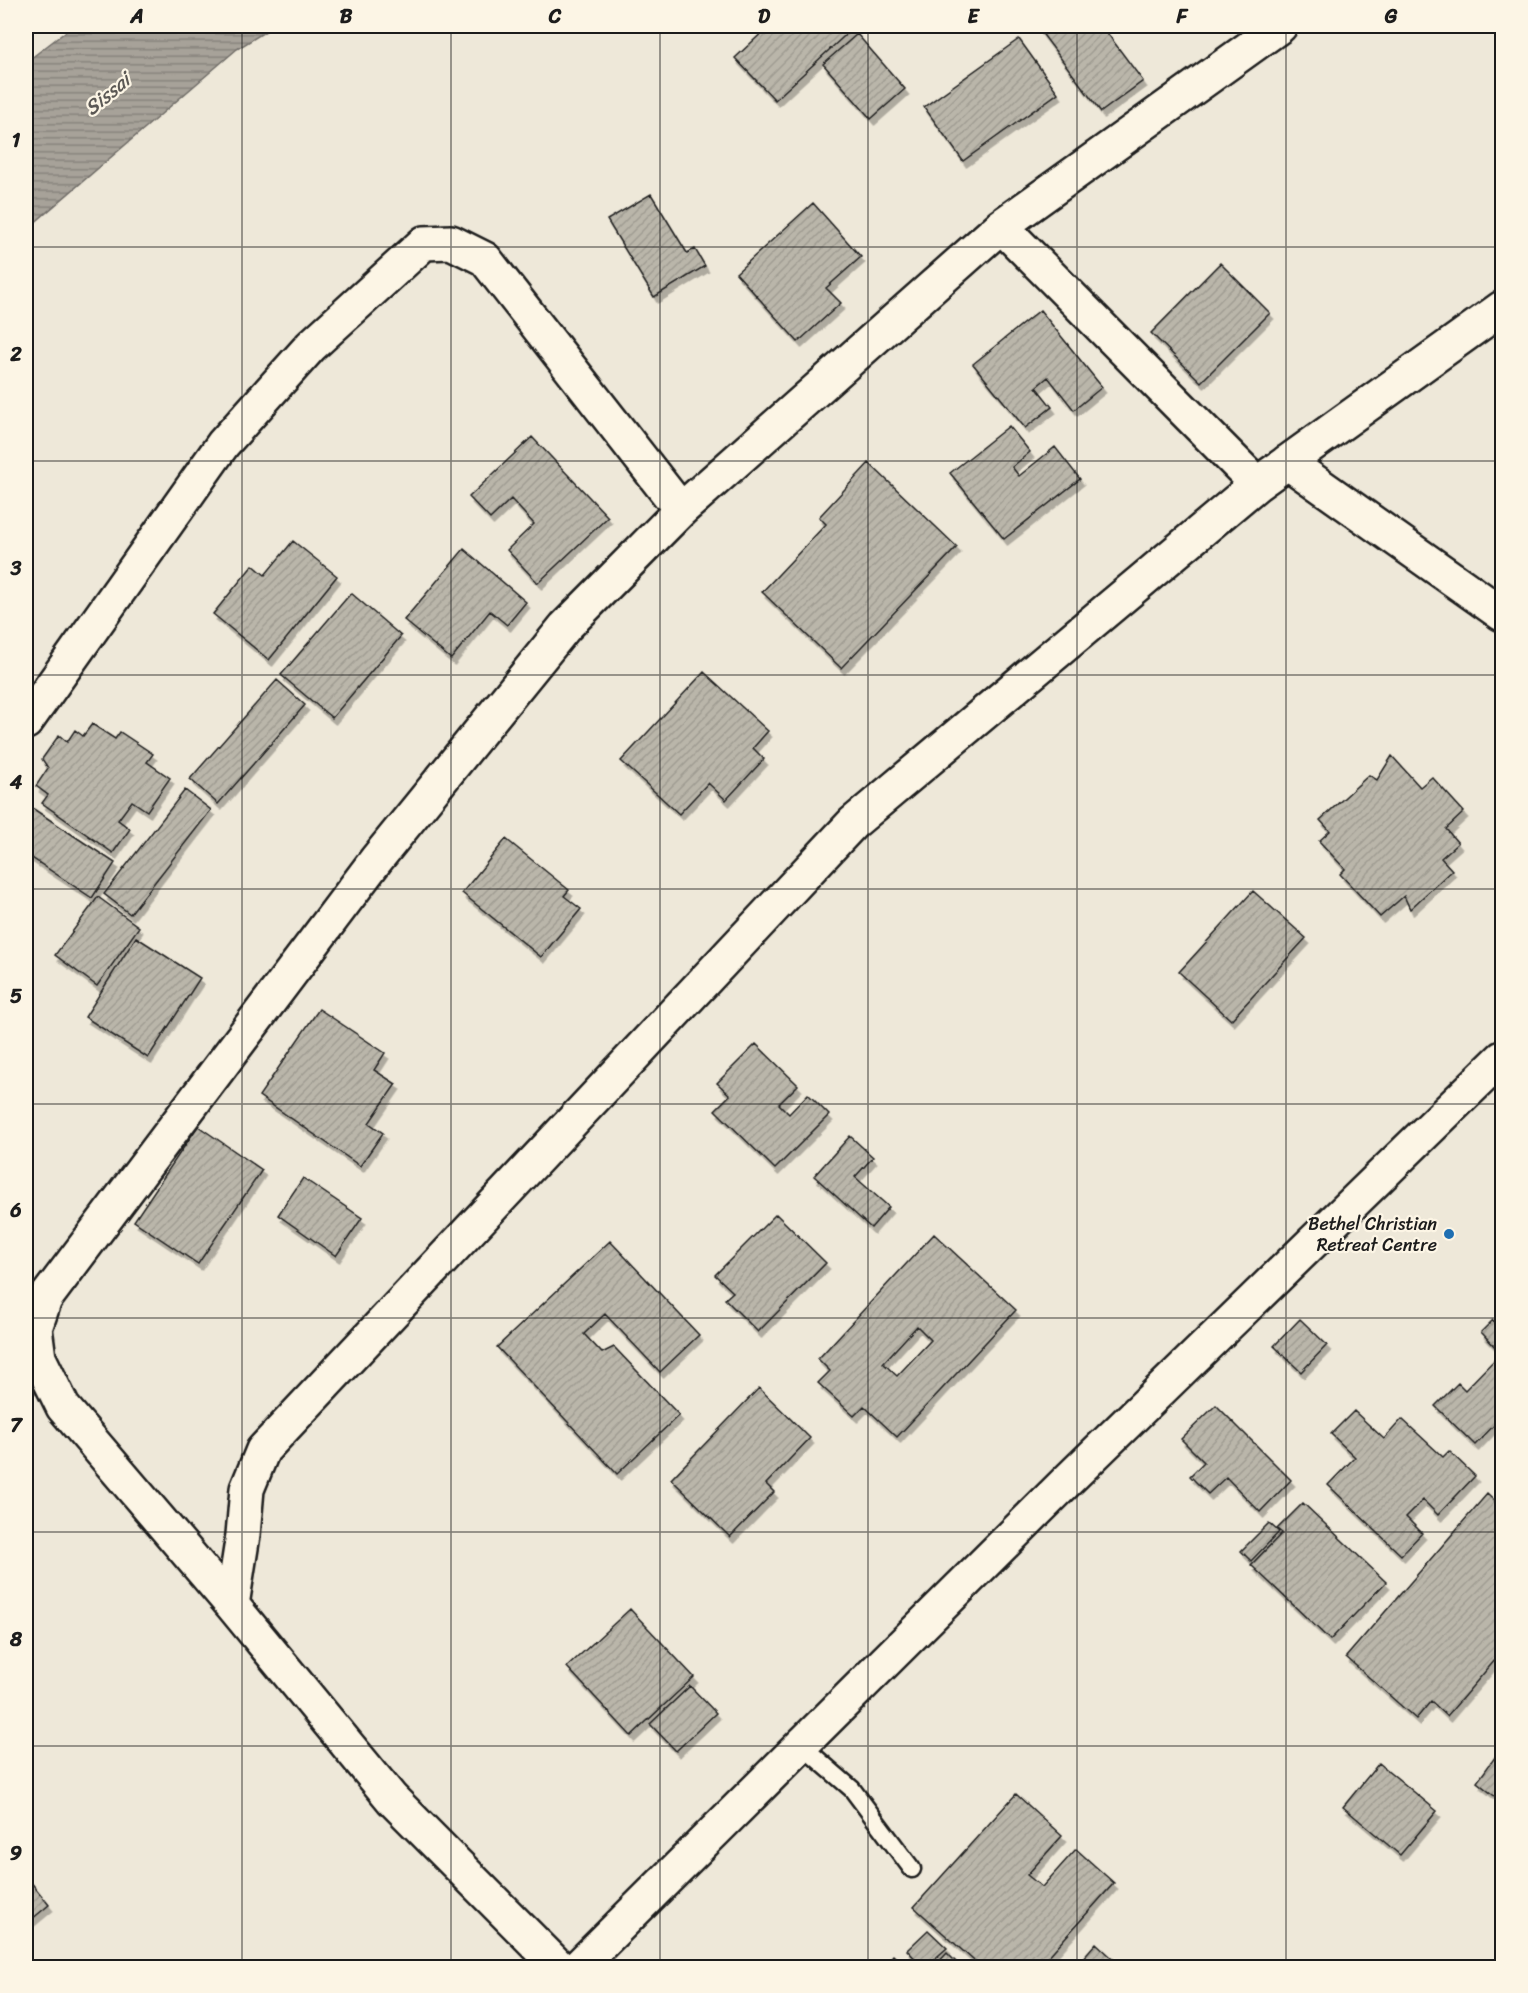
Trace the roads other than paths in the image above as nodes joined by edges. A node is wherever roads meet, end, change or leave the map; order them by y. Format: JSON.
{"nodes":[{"id":1,"x":1280,"y":26,"type":"edge"},
{"id":2,"x":1001,"y":226,"type":"junction"},
{"id":3,"x":1503,"y":308,"type":"edge"},
{"id":4,"x":1287,"y":462,"type":"junction"},
{"id":5,"x":1257,"y":484,"type":"junction"},
{"id":6,"x":681,"y":510,"type":"junction"},
{"id":7,"x":1503,"y":614,"type":"edge"},
{"id":8,"x":26,"y":722,"type":"edge"},
{"id":9,"x":1503,"y":1058,"type":"edge"},
{"id":10,"x":232,"y":1605,"type":"junction"},
{"id":11,"x":801,"y":1745,"type":"junction"},
{"id":12,"x":912,"y":1869,"type":"dead end"},
{"id":13,"x":560,"y":1968,"type":"edge"},
{"id":14,"x":577,"y":1968,"type":"edge"}],
"edges":[{"from":1,"to":2,"type":"street"},
{"from":2,"to":5,"type":"street"},
{"from":2,"to":6,"type":"street"},
{"from":3,"to":4,"type":"street"},
{"from":4,"to":5,"type":"street"},
{"from":4,"to":7,"type":"street"},
{"from":5,"to":10,"type":"street"},
{"from":6,"to":8,"type":"street"},
{"from":6,"to":10,"type":"street"},
{"from":9,"to":11,"type":"street"},
{"from":10,"to":13,"type":"street"},
{"from":11,"to":12,"type":"lane"},
{"from":11,"to":14,"type":"street"}]}
